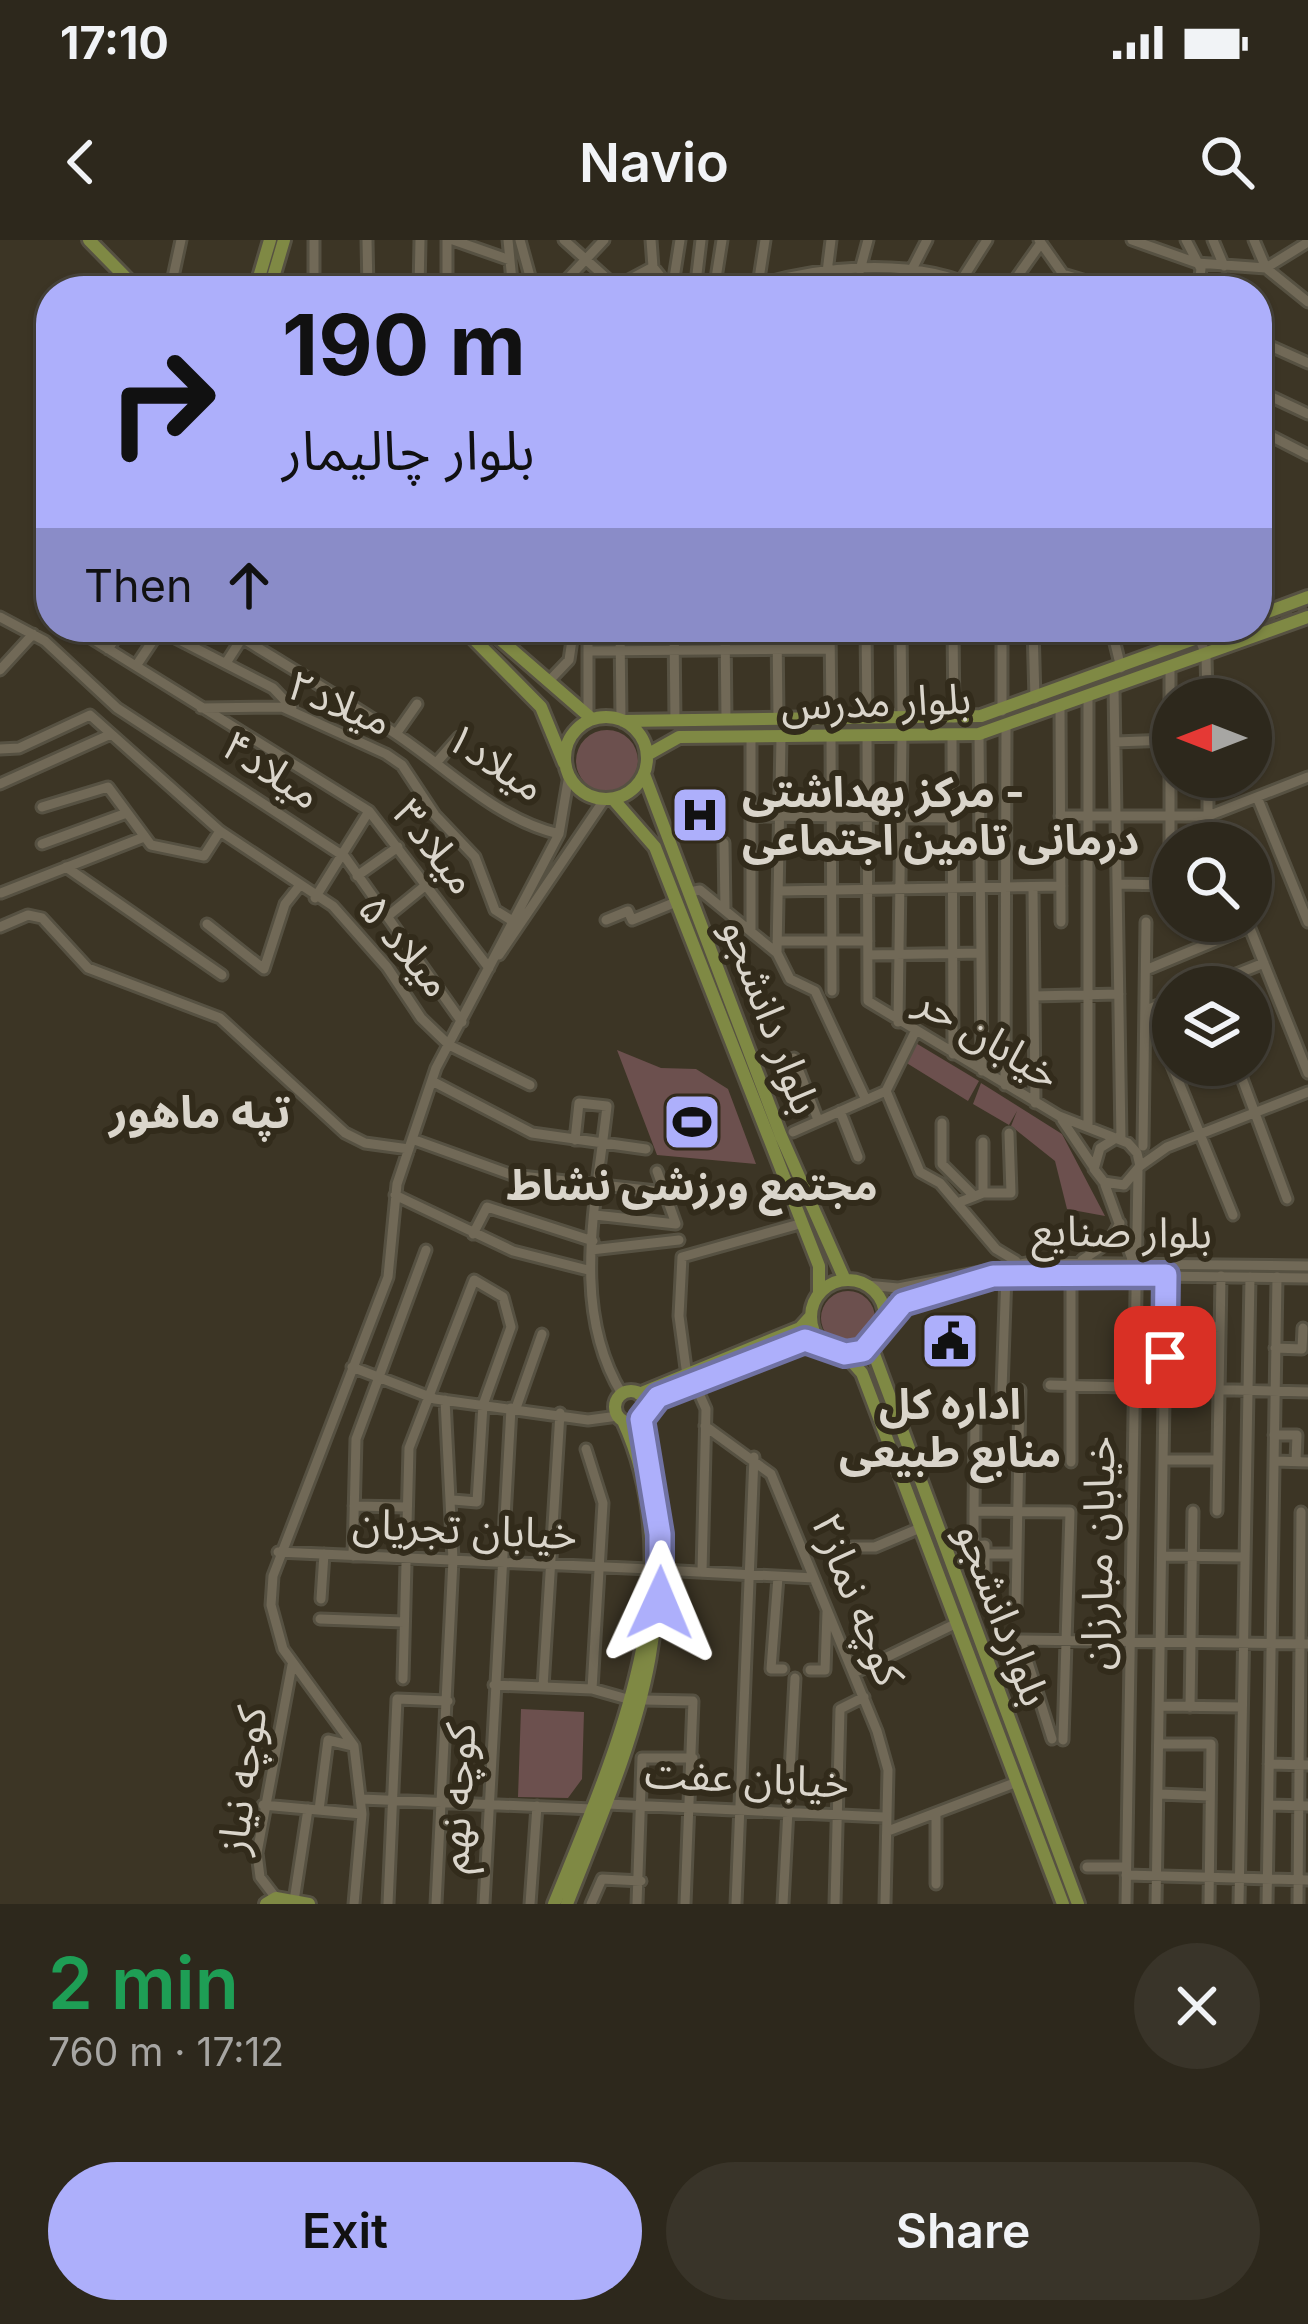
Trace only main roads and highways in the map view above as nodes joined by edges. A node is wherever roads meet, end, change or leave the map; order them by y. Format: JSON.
{"nodes":[{"id":1,"x":89,"y":240,"type":"edge"},
{"id":2,"x":270,"y":240,"type":"edge"},
{"id":3,"x":284,"y":240,"type":"edge"},
{"id":4,"x":124,"y":276,"type":"edge"},
{"id":5,"x":259,"y":276,"type":"edge"},
{"id":6,"x":273,"y":276,"type":"edge"},
{"id":7,"x":1308,"y":597,"type":"edge"},
{"id":8,"x":1272,"y":610,"type":"edge"},
{"id":9,"x":1308,"y":617,"type":"edge"},
{"id":10,"x":1272,"y":630,"type":"edge"},
{"id":11,"x":477,"y":642,"type":"edge"},
{"id":12,"x":504,"y":642,"type":"edge"},
{"id":13,"x":1186,"y":642,"type":"edge"},
{"id":14,"x":1241,"y":642,"type":"edge"},
{"id":15,"x":590,"y":717,"type":"junction"},
{"id":16,"x":867,"y":718,"type":"junction"},
{"id":17,"x":622,"y":720,"type":"junction"},
{"id":18,"x":670,"y":722,"type":"junction"},
{"id":19,"x":867,"y":735,"type":"junction"},
{"id":20,"x":669,"y":740,"type":"junction"},
{"id":21,"x":647,"y":755,"type":"junction"},
{"id":22,"x":567,"y":771,"type":"junction"},
{"id":23,"x":644,"y":774,"type":"junction"},
{"id":24,"x":609,"y":799,"type":"junction"},
{"id":25,"x":657,"y":814,"type":"junction"},
{"id":26,"x":639,"y":823,"type":"junction"},
{"id":27,"x":845,"y":1280,"type":"junction"},
{"id":28,"x":819,"y":1293,"type":"junction"},
{"id":29,"x":810,"y":1317,"type":"junction"},
{"id":30,"x":819,"y":1341,"type":"junction"},
{"id":31,"x":871,"y":1346,"type":"junction"},
{"id":32,"x":845,"y":1354,"type":"junction"},
{"id":33,"x":690,"y":1379,"type":"junction"},
{"id":34,"x":639,"y":1394,"type":"junction"},
{"id":35,"x":644,"y":1414,"type":"junction"},
{"id":36,"x":620,"y":1418,"type":"junction"},
{"id":37,"x":655,"y":1570,"type":"junction"},
{"id":38,"x":600,"y":1806,"type":"junction"},
{"id":39,"x":271,"y":1901,"type":"edge"},
{"id":40,"x":302,"y":1902,"type":"edge"},
{"id":41,"x":554,"y":1904,"type":"edge"},
{"id":42,"x":567,"y":1904,"type":"edge"},
{"id":43,"x":1063,"y":1904,"type":"edge"},
{"id":44,"x":1078,"y":1904,"type":"edge"}],
"edges":[{"from":1,"to":4,"type":"main road"},
{"from":2,"to":5,"type":"main road"},
{"from":3,"to":6,"type":"main road"},
{"from":7,"to":8,"type":"main road"},
{"from":9,"to":10,"type":"main road","name":"بلوار مدرس"},
{"from":11,"to":22,"type":"main road"},
{"from":12,"to":15,"type":"main road"},
{"from":13,"to":16,"type":"main road","name":"بلوار مدرس"},
{"from":14,"to":19,"type":"main road","name":"بلوار مدرس"},
{"from":15,"to":17,"type":"main road"},
{"from":15,"to":22,"type":"main road"},
{"from":16,"to":18,"type":"main road","name":"بلوار مدرس"},
{"from":16,"to":19,"type":"main road"},
{"from":17,"to":18,"type":"main road","name":"بلوار مدرس"},
{"from":17,"to":21,"type":"main road"},
{"from":18,"to":20,"type":"main road"},
{"from":19,"to":20,"type":"main road","name":"بلوار مدرس"},
{"from":20,"to":21,"type":"main road"},
{"from":21,"to":23,"type":"main road"},
{"from":22,"to":24,"type":"main road"},
{"from":23,"to":24,"type":"main road"},
{"from":23,"to":25,"type":"main road","name":"بلوار دانشجو"},
{"from":24,"to":26,"type":"main road","name":"بلوار دانشجو"},
{"from":25,"to":26,"type":"main road"},
{"from":25,"to":27,"type":"main road","name":"بلوار دانشجو"},
{"from":26,"to":28,"type":"main road","name":"بلوار دانشجو"},
{"from":27,"to":28,"type":"main road"},
{"from":27,"to":31,"type":"main road"},
{"from":28,"to":29,"type":"main road"},
{"from":29,"to":30,"type":"main road"},
{"from":29,"to":33,"type":"main road"},
{"from":30,"to":32,"type":"main road"},
{"from":30,"to":33,"type":"main road"},
{"from":31,"to":32,"type":"main road"},
{"from":31,"to":44,"type":"main road","name":"بلواردانشجو"},
{"from":32,"to":43,"type":"main road","name":"بلواردانشجو"},
{"from":33,"to":34,"type":"main road"},
{"from":33,"to":35,"type":"main road"},
{"from":34,"to":35,"type":"main road"},
{"from":34,"to":36,"type":"main road"},
{"from":35,"to":36,"type":"main road"},
{"from":35,"to":37,"type":"main road"},
{"from":36,"to":37,"type":"main road"},
{"from":37,"to":38,"type":"main road"},
{"from":38,"to":41,"type":"main road"},
{"from":38,"to":42,"type":"main road"},
{"from":39,"to":40,"type":"main road"}]}
